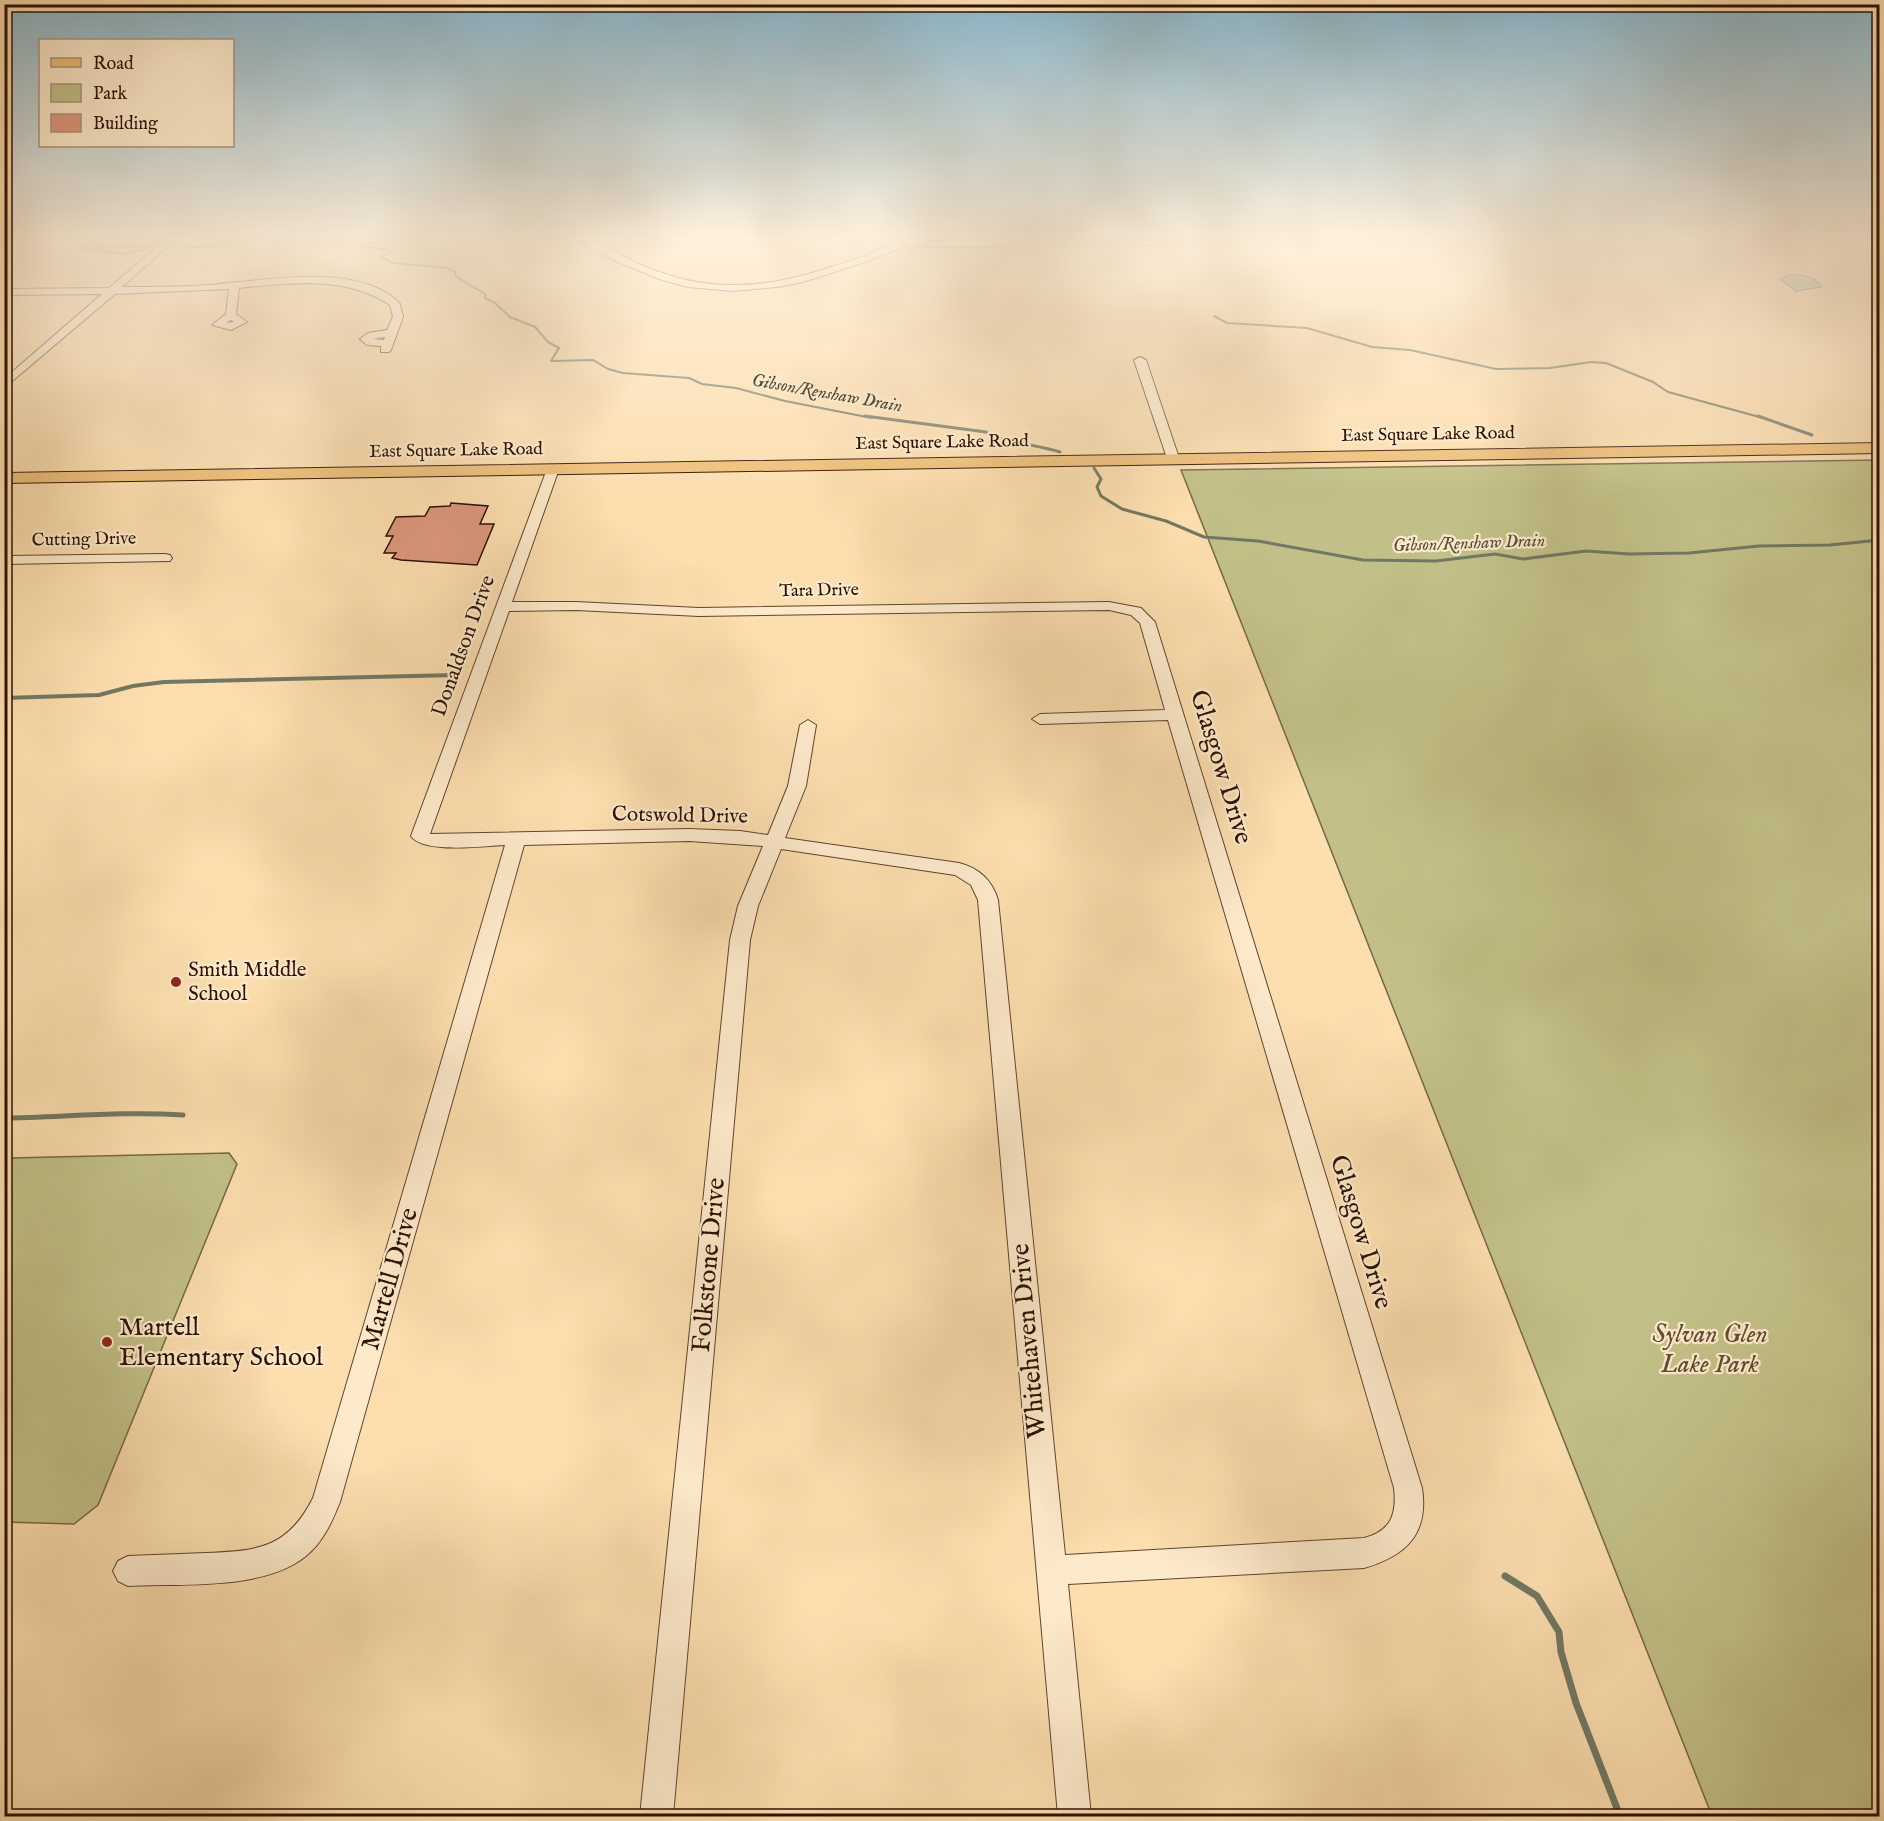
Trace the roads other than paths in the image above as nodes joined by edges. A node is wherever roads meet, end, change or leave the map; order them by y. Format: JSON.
{"nodes":[{"id":1,"x":74,"y":324,"type":"edge"},
{"id":2,"x":395,"y":324,"type":"edge"},
{"id":3,"x":388,"y":342,"type":"dead end"},
{"id":4,"x":1140,"y":360,"type":"dead end"},
{"id":5,"x":4,"y":385,"type":"edge"},
{"id":6,"x":1880,"y":448,"type":"edge"},
{"id":7,"x":1173,"y":458,"type":"junction"},
{"id":8,"x":553,"y":469,"type":"junction"},
{"id":9,"x":4,"y":478,"type":"edge"},
{"id":10,"x":165,"y":558,"type":"dead end"},
{"id":11,"x":4,"y":560,"type":"edge"},
{"id":12,"x":502,"y":607,"type":"junction"},
{"id":13,"x":1136,"y":611,"type":"joint"},
{"id":14,"x":1175,"y":715,"type":"junction"},
{"id":15,"x":1040,"y":719,"type":"dead end"},
{"id":16,"x":808,"y":725,"type":"dead end"},
{"id":17,"x":424,"y":839,"type":"joint"},
{"id":18,"x":516,"y":839,"type":"junction"},
{"id":19,"x":775,"y":842,"type":"junction"},
{"id":20,"x":969,"y":873,"type":"joint"},
{"id":21,"x":1052,"y":1570,"type":"junction"},
{"id":22,"x":128,"y":1571,"type":"dead end"},
{"id":23,"x":657,"y":1816,"type":"edge"},
{"id":24,"x":1075,"y":1816,"type":"edge"}],
"edges":[{"from":1,"to":5,"type":"street"},
{"from":2,"to":3,"type":"street"},
{"from":4,"to":7,"type":"street"},
{"from":6,"to":7,"type":"main road","name":"East Square Lake Road"},
{"from":7,"to":8,"type":"main road","name":"East Square Lake Road"},
{"from":8,"to":9,"type":"main road","name":"East Square Lake Road"},
{"from":8,"to":12,"type":"street","name":"Donaldson Drive"},
{"from":10,"to":11,"type":"street","name":"Cutting Drive"},
{"from":12,"to":13,"type":"street","name":"Tara Drive"},
{"from":12,"to":17,"type":"street","name":"Donaldson Drive"},
{"from":13,"to":14,"type":"street","name":"Glasgow Drive"},
{"from":14,"to":15,"type":"street"},
{"from":14,"to":21,"type":"street","name":"Glasgow Drive"},
{"from":16,"to":19,"type":"street","name":"Folkstone Drive"},
{"from":17,"to":18,"type":"street","name":"Cotswold Drive"},
{"from":18,"to":19,"type":"street","name":"Cotswold Drive"},
{"from":18,"to":22,"type":"street","name":"Martell Drive"},
{"from":19,"to":20,"type":"street","name":"Cotswold Drive"},
{"from":19,"to":23,"type":"street","name":"Folkstone Drive"},
{"from":20,"to":21,"type":"street","name":"Whitehaven Drive"},
{"from":21,"to":24,"type":"street","name":"Whitehaven Drive"}]}
